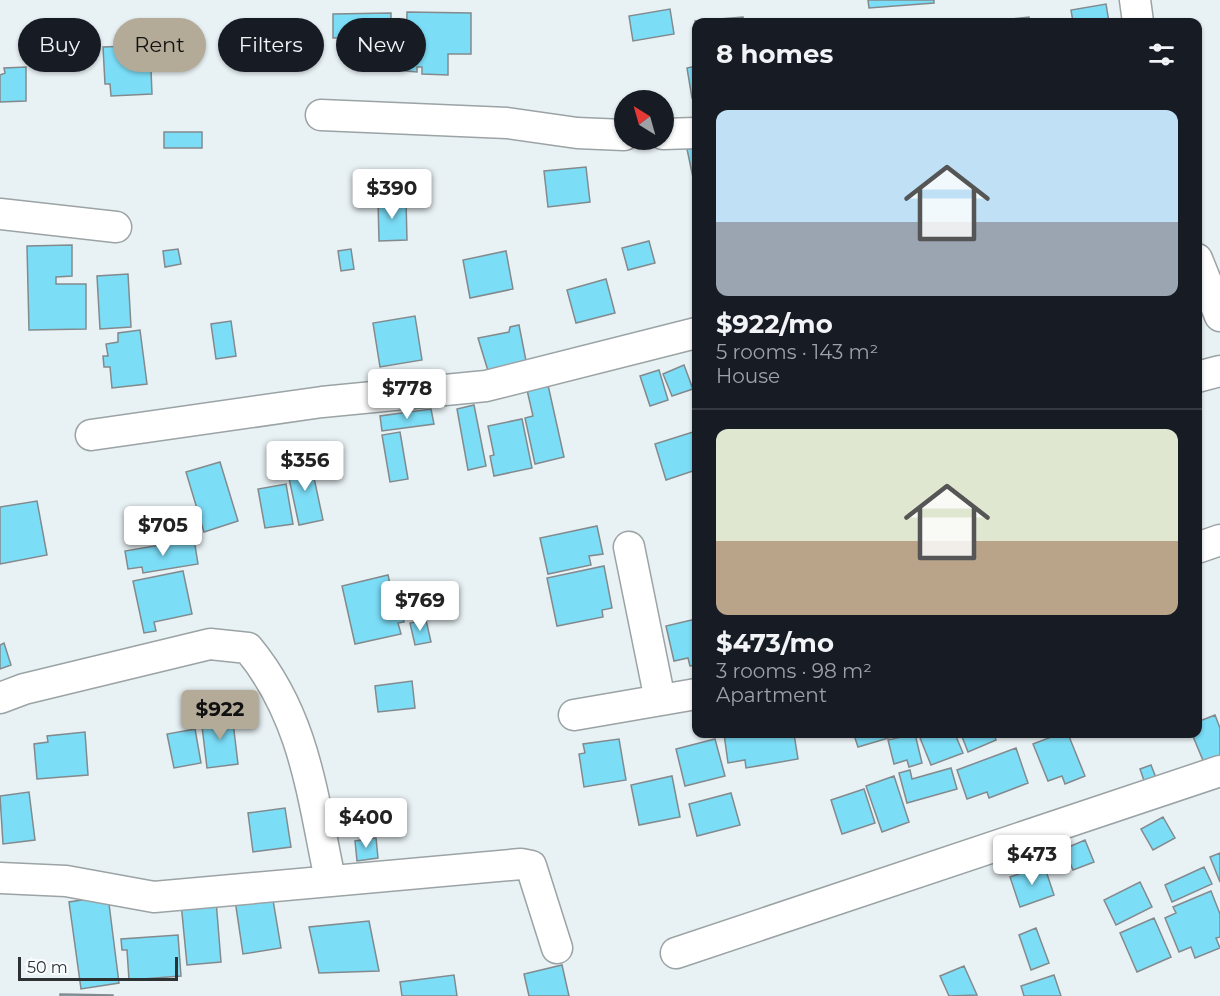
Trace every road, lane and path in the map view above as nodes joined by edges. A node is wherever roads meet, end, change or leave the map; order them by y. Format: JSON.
{"nodes":[{"id":1,"x":1135,"y":0,"type":"edge"},
{"id":2,"x":1137,"y":18,"type":"edge"},
{"id":3,"x":321,"y":116,"type":"dead end"},
{"id":4,"x":692,"y":133,"type":"edge"},
{"id":5,"x":674,"y":134,"type":"edge"},
{"id":6,"x":614,"y":135,"type":"edge"},
{"id":7,"x":0,"y":214,"type":"edge"},
{"id":8,"x":116,"y":227,"type":"dead end"},
{"id":9,"x":1202,"y":271,"type":"edge"},
{"id":10,"x":1220,"y":316,"type":"edge"},
{"id":11,"x":692,"y":334,"type":"edge"},
{"id":12,"x":1220,"y":371,"type":"edge"},
{"id":13,"x":1202,"y":376,"type":"edge"},
{"id":14,"x":91,"y":435,"type":"dead end"},
{"id":15,"x":1220,"y":540,"type":"edge"},
{"id":16,"x":1202,"y":546,"type":"edge"},
{"id":17,"x":629,"y":547,"type":"dead end"},
{"id":18,"x":692,"y":695,"type":"edge"},
{"id":19,"x":0,"y":698,"type":"edge"},
{"id":20,"x":660,"y":700,"type":"junction"},
{"id":21,"x":574,"y":715,"type":"dead end"},
{"id":22,"x":1220,"y":771,"type":"edge"},
{"id":23,"x":0,"y":878,"type":"edge"},
{"id":24,"x":330,"y":879,"type":"junction"},
{"id":25,"x":557,"y":948,"type":"dead end"},
{"id":26,"x":676,"y":953,"type":"dead end"}],
"edges":[{"from":1,"to":2,"type":"street"},
{"from":3,"to":6,"type":"street"},
{"from":4,"to":5,"type":"street"},
{"from":7,"to":8,"type":"street"},
{"from":9,"to":10,"type":"street"},
{"from":11,"to":14,"type":"street"},
{"from":12,"to":13,"type":"street"},
{"from":15,"to":16,"type":"street"},
{"from":17,"to":20,"type":"street"},
{"from":18,"to":20,"type":"street"},
{"from":19,"to":24,"type":"street"},
{"from":20,"to":21,"type":"street"},
{"from":22,"to":26,"type":"street"},
{"from":23,"to":24,"type":"street"},
{"from":24,"to":25,"type":"street"}]}
